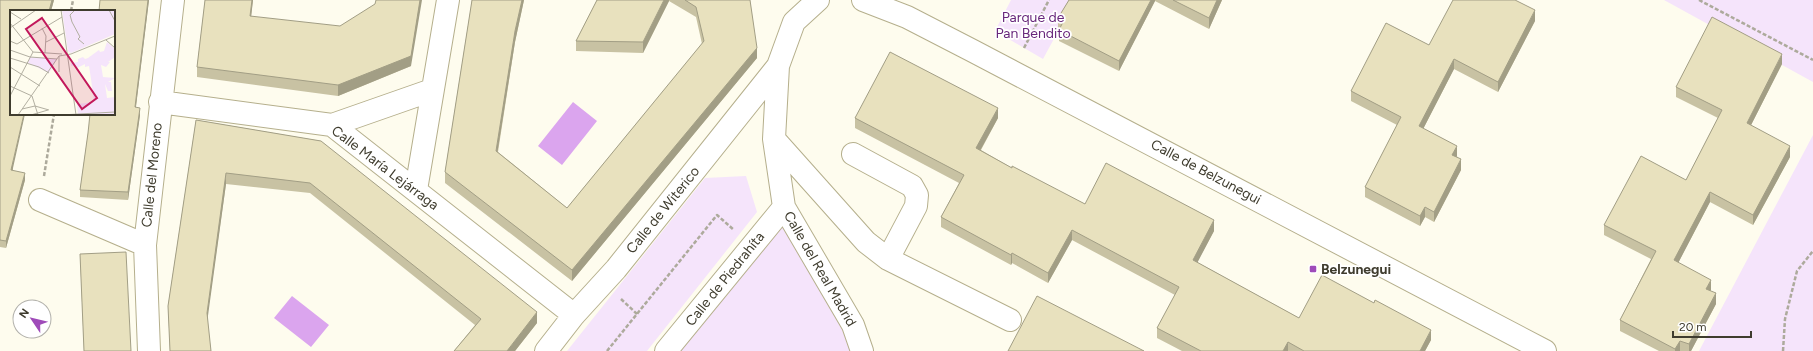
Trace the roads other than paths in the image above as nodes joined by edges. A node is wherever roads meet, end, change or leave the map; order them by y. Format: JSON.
{"nodes":[{"id":1,"x":173,"y":0,"type":"edge"},
{"id":2,"x":448,"y":0,"type":"edge"},
{"id":3,"x":818,"y":0,"type":"edge"},
{"id":4,"x":863,"y":0,"type":"edge"},
{"id":5,"x":778,"y":66,"type":"junction"},
{"id":6,"x":432,"y":90,"type":"junction"},
{"id":7,"x":160,"y":102,"type":"junction"},
{"id":8,"x":332,"y":125,"type":"junction"},
{"id":9,"x":774,"y":139,"type":"junction"},
{"id":10,"x":853,"y":154,"type":"dead end"},
{"id":11,"x":416,"y":190,"type":"junction"},
{"id":12,"x":40,"y":200,"type":"road end"},
{"id":13,"x":784,"y":207,"type":"junction"},
{"id":14,"x":145,"y":245,"type":"junction"},
{"id":15,"x":888,"y":260,"type":"junction"},
{"id":16,"x":574,"y":315,"type":"junction"},
{"id":17,"x":1010,"y":320,"type":"dead end"},
{"id":18,"x":149,"y":351,"type":"edge"},
{"id":19,"x":546,"y":351,"type":"edge"},
{"id":20,"x":666,"y":351,"type":"edge"},
{"id":21,"x":862,"y":351,"type":"edge"},
{"id":22,"x":1545,"y":351,"type":"edge"}],
"edges":[{"from":1,"to":7,"type":"street","name":"Calle del Moreno"},
{"from":2,"to":6,"type":"street"},
{"from":3,"to":5,"type":"street","name":"Calle del Real Madrid"},
{"from":4,"to":22,"type":"street","name":"Calle de Belzunegui"},
{"from":5,"to":9,"type":"street","name":"Calle del Real Madrid"},
{"from":5,"to":16,"type":"street","name":"Calle de Witerico"},
{"from":6,"to":8,"type":"street"},
{"from":6,"to":11,"type":"street"},
{"from":7,"to":8,"type":"street","name":"Calle María Lejárraga"},
{"from":7,"to":14,"type":"street","name":"Calle del Moreno"},
{"from":8,"to":11,"type":"street","name":"Calle María Lejárraga"},
{"from":9,"to":13,"type":"street","name":"Calle del Real Madrid"},
{"from":9,"to":15,"type":"street"},
{"from":10,"to":15,"type":"street"},
{"from":11,"to":16,"type":"street","name":"Calle María Lejárraga"},
{"from":12,"to":14,"type":"street"},
{"from":13,"to":20,"type":"street","name":"Calle de Piedrahíta"},
{"from":13,"to":21,"type":"street","name":"Calle del Real Madrid"},
{"from":14,"to":18,"type":"street","name":"Calle del Moreno"},
{"from":15,"to":17,"type":"street"},
{"from":16,"to":19,"type":"street","name":"Calle de Witerico"}]}
